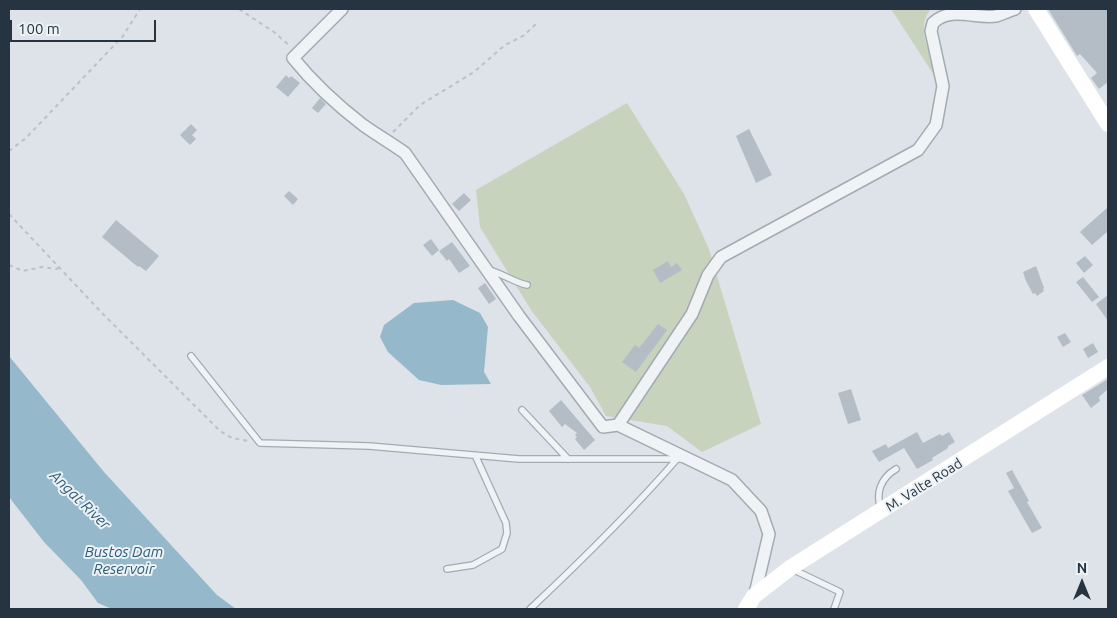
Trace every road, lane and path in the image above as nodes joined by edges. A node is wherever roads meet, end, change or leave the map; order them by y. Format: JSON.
{"nodes":[{"id":1,"x":140,"y":9,"type":"edge"},
{"id":2,"x":239,"y":9,"type":"edge"},
{"id":3,"x":342,"y":9,"type":"edge"},
{"id":4,"x":1015,"y":9,"type":"edge"},
{"id":5,"x":1036,"y":9,"type":"edge"},
{"id":6,"x":537,"y":23,"type":"dead end"},
{"id":7,"x":293,"y":58,"type":"junction"},
{"id":8,"x":1108,"y":124,"type":"edge"},
{"id":9,"x":386,"y":139,"type":"junction"},
{"id":10,"x":9,"y":152,"type":"edge"},
{"id":11,"x":9,"y":214,"type":"edge"},
{"id":12,"x":9,"y":265,"type":"edge"},
{"id":13,"x":59,"y":267,"type":"junction"},
{"id":14,"x":486,"y":269,"type":"junction"},
{"id":15,"x":526,"y":286,"type":"dead end"},
{"id":16,"x":191,"y":356,"type":"dead end"},
{"id":17,"x":1108,"y":367,"type":"edge"},
{"id":18,"x":522,"y":410,"type":"dead end"},
{"id":19,"x":618,"y":425,"type":"junction"},
{"id":20,"x":260,"y":443,"type":"junction"},
{"id":21,"x":475,"y":455,"type":"junction"},
{"id":22,"x":568,"y":459,"type":"junction"},
{"id":23,"x":683,"y":459,"type":"junction"},
{"id":24,"x":896,"y":469,"type":"dead end"},
{"id":25,"x":881,"y":511,"type":"junction"},
{"id":26,"x":790,"y":568,"type":"junction"},
{"id":27,"x":447,"y":569,"type":"dead end"},
{"id":28,"x":751,"y":605,"type":"edge"},
{"id":29,"x":530,"y":609,"type":"edge"},
{"id":30,"x":834,"y":609,"type":"edge"}],
"edges":[{"from":1,"to":10,"type":"path"},
{"from":2,"to":7,"type":"path"},
{"from":3,"to":7,"type":"street"},
{"from":4,"to":19,"type":"street"},
{"from":5,"to":8,"type":"main road"},
{"from":6,"to":9,"type":"path"},
{"from":7,"to":9,"type":"street"},
{"from":9,"to":14,"type":"street"},
{"from":11,"to":13,"type":"path"},
{"from":12,"to":13,"type":"path"},
{"from":13,"to":20,"type":"path"},
{"from":14,"to":15,"type":"lane"},
{"from":14,"to":19,"type":"street"},
{"from":16,"to":20,"type":"lane"},
{"from":17,"to":25,"type":"main road","name":"M. Valte Road"},
{"from":18,"to":22,"type":"lane"},
{"from":19,"to":23,"type":"street"},
{"from":20,"to":21,"type":"lane"},
{"from":21,"to":22,"type":"lane"},
{"from":21,"to":27,"type":"lane"},
{"from":22,"to":23,"type":"lane"},
{"from":23,"to":28,"type":"street"},
{"from":23,"to":29,"type":"lane"},
{"from":24,"to":25,"type":"lane"},
{"from":25,"to":26,"type":"main road","name":"M. Valte Road"},
{"from":26,"to":28,"type":"main road","name":"M. Valte Road"},
{"from":26,"to":30,"type":"lane"}]}
